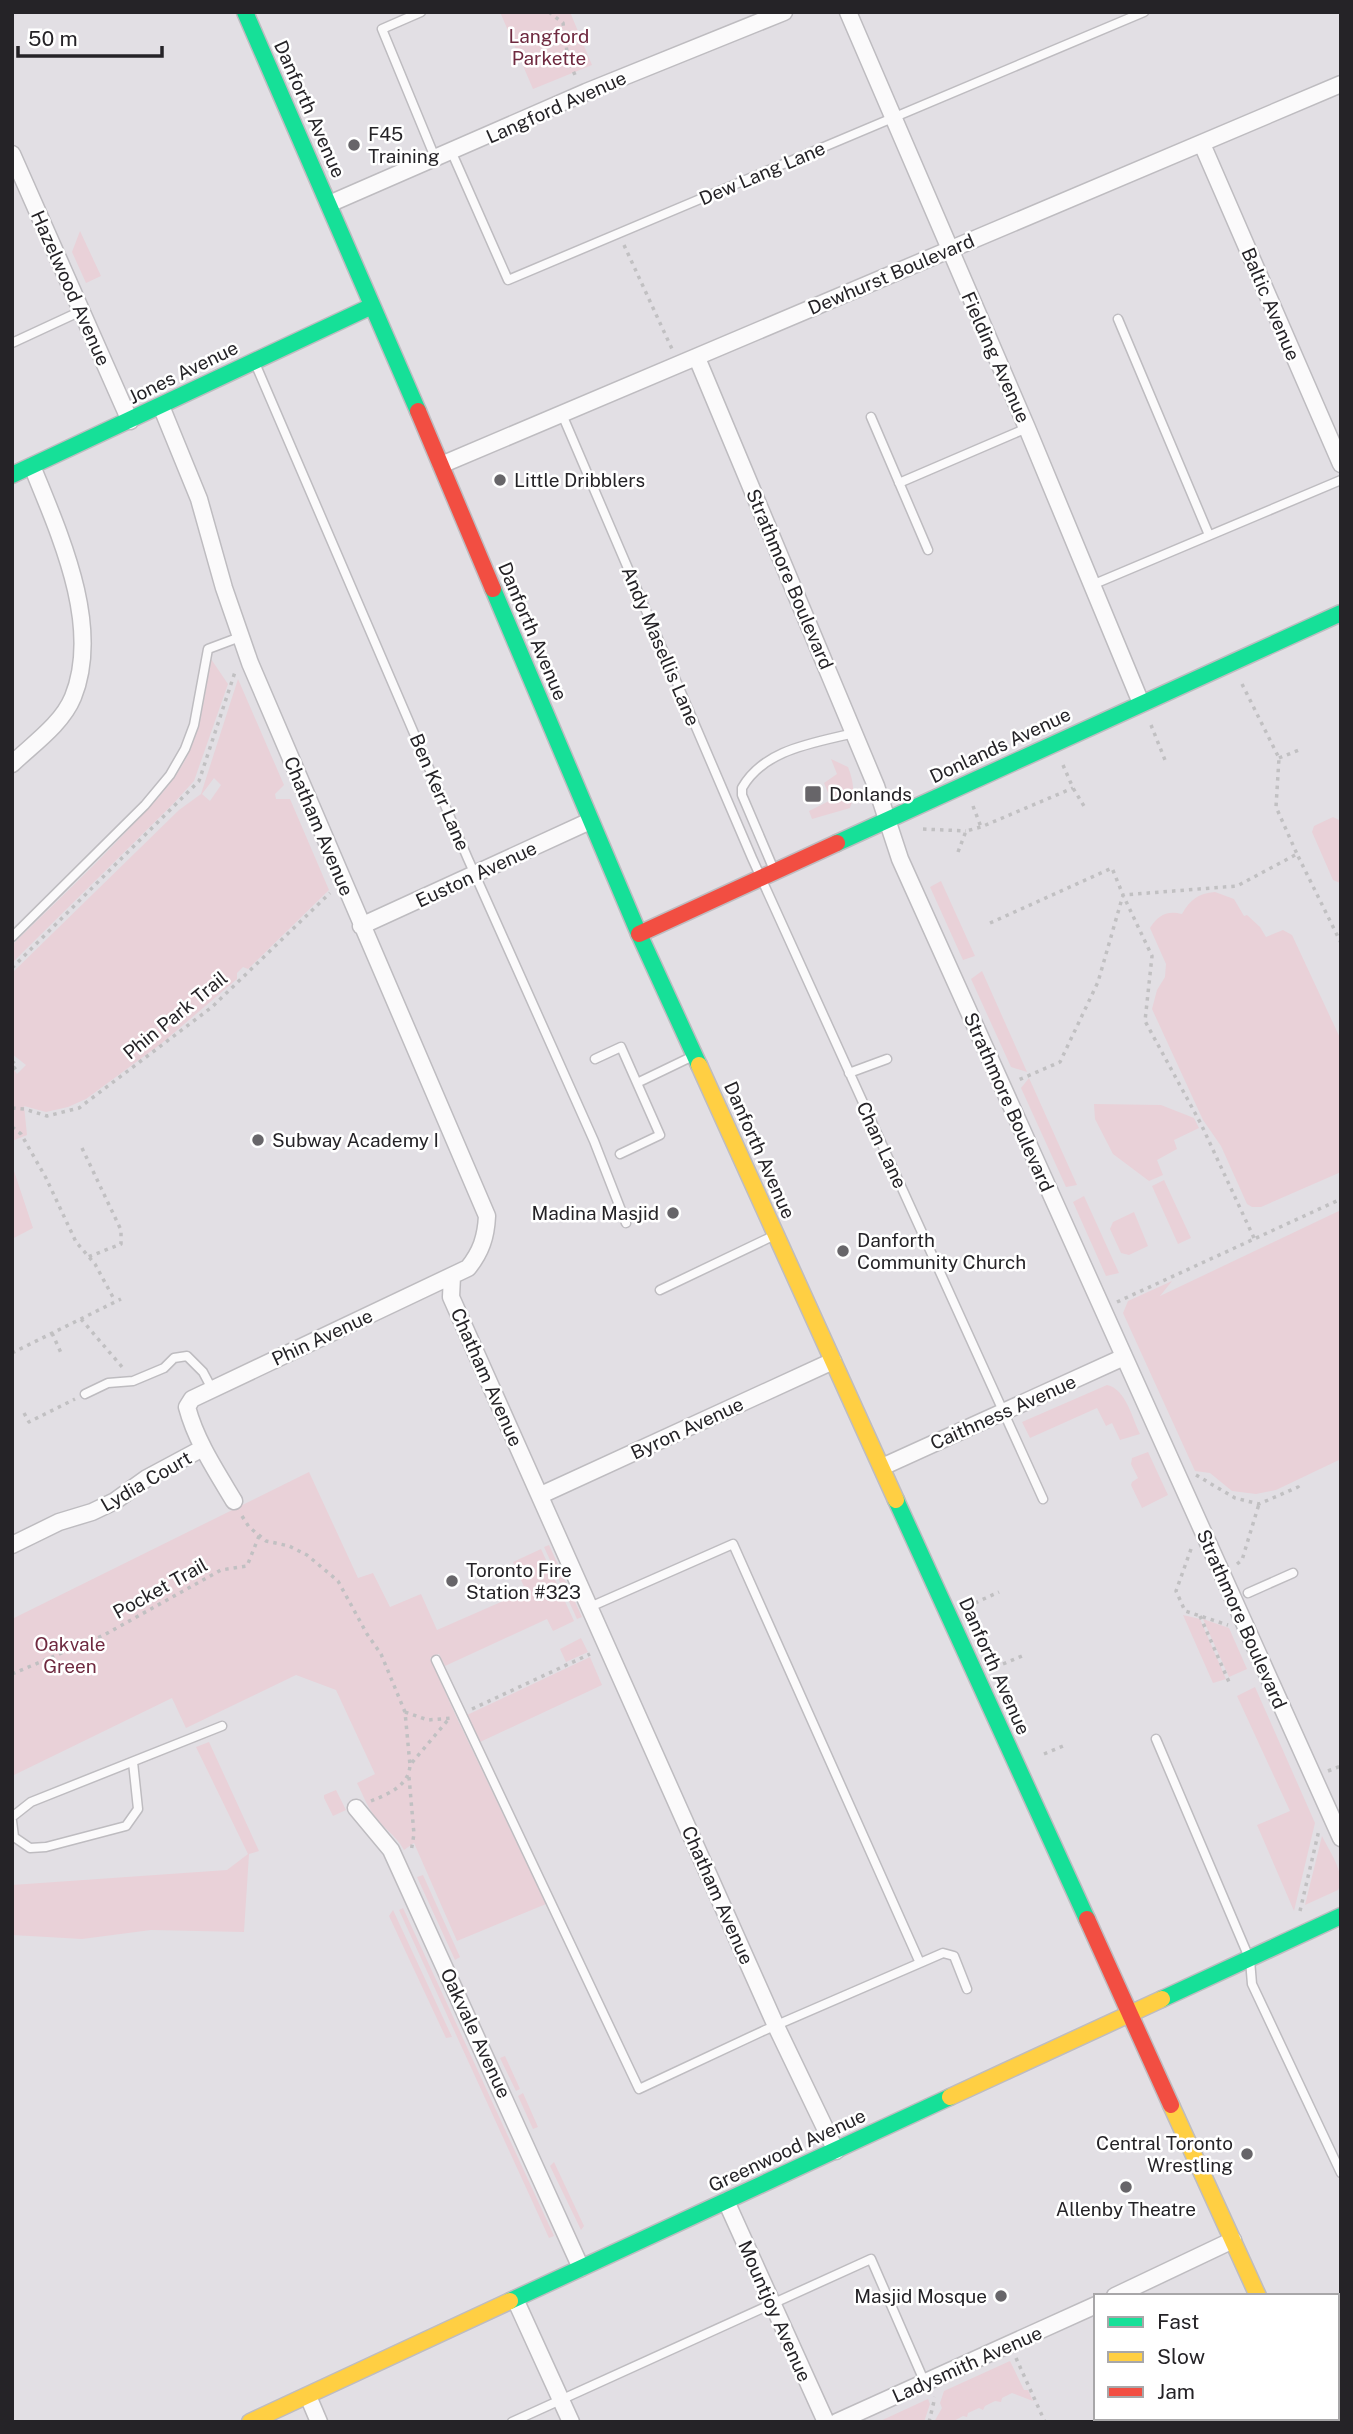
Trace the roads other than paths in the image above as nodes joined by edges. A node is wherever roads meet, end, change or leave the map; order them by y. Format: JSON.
{"nodes":[{"id":1,"x":245,"y":12,"type":"edge"},
{"id":2,"x":421,"y":12,"type":"edge"},
{"id":3,"x":784,"y":12,"type":"edge"},
{"id":4,"x":848,"y":12,"type":"edge"},
{"id":5,"x":1144,"y":12,"type":"edge"},
{"id":6,"x":1341,"y":83,"type":"edge"},
{"id":7,"x":893,"y":119,"type":"junction"},
{"id":8,"x":1202,"y":144,"type":"junction"},
{"id":9,"x":452,"y":153,"type":"junction"},
{"id":10,"x":12,"y":154,"type":"edge"},
{"id":11,"x":436,"y":160,"type":"junction"},
{"id":12,"x":329,"y":204,"type":"junction"},
{"id":13,"x":949,"y":248,"type":"junction"},
{"id":14,"x":372,"y":306,"type":"junction"},
{"id":15,"x":81,"y":311,"type":"junction"},
{"id":16,"x":1118,"y":319,"type":"dead end"},
{"id":17,"x":12,"y":342,"type":"edge"},
{"id":18,"x":697,"y":358,"type":"junction"},
{"id":19,"x":254,"y":360,"type":"junction"},
{"id":20,"x":161,"y":406,"type":"junction"},
{"id":21,"x":561,"y":412,"type":"junction"},
{"id":22,"x":871,"y":417,"type":"dead end"},
{"id":23,"x":130,"y":421,"type":"junction"},
{"id":24,"x":1027,"y":428,"type":"junction"},
{"id":25,"x":1341,"y":464,"type":"edge"},
{"id":26,"x":441,"y":465,"type":"junction"},
{"id":27,"x":32,"y":466,"type":"junction"},
{"id":28,"x":12,"y":475,"type":"edge"},
{"id":29,"x":1341,"y":480,"type":"edge"},
{"id":30,"x":899,"y":483,"type":"junction"},
{"id":31,"x":1209,"y":535,"type":"junction"},
{"id":32,"x":928,"y":550,"type":"dead end"},
{"id":33,"x":1092,"y":585,"type":"junction"},
{"id":34,"x":1341,"y":613,"type":"edge"},
{"id":35,"x":240,"y":636,"type":"junction"},
{"id":36,"x":1141,"y":703,"type":"junction"},
{"id":37,"x":854,"y":733,"type":"junction"},
{"id":38,"x":12,"y":764,"type":"edge"},
{"id":39,"x":888,"y":820,"type":"junction"},
{"id":40,"x":590,"y":821,"type":"junction"},
{"id":41,"x":476,"y":874,"type":"junction"},
{"id":42,"x":769,"y":875,"type":"junction"},
{"id":43,"x":361,"y":926,"type":"junction"},
{"id":44,"x":639,"y":934,"type":"junction"},
{"id":45,"x":12,"y":937,"type":"edge"},
{"id":46,"x":694,"y":1056,"type":"junction"},
{"id":47,"x":595,"y":1059,"type":"dead end"},
{"id":48,"x":887,"y":1059,"type":"dead end"},
{"id":49,"x":849,"y":1073,"type":"junction"},
{"id":50,"x":636,"y":1083,"type":"junction"},
{"id":51,"x":620,"y":1154,"type":"dead end"},
{"id":52,"x":626,"y":1223,"type":"dead end"},
{"id":53,"x":776,"y":1234,"type":"junction"},
{"id":54,"x":452,"y":1276,"type":"junction"},
{"id":55,"x":660,"y":1290,"type":"dead end"},
{"id":56,"x":1124,"y":1357,"type":"junction"},
{"id":57,"x":833,"y":1362,"type":"junction"},
{"id":58,"x":212,"y":1389,"type":"junction"},
{"id":59,"x":85,"y":1394,"type":"road end"},
{"id":60,"x":1005,"y":1411,"type":"junction"},
{"id":61,"x":203,"y":1448,"type":"junction"},
{"id":62,"x":882,"y":1467,"type":"junction"},
{"id":63,"x":541,"y":1495,"type":"junction"},
{"id":64,"x":1043,"y":1499,"type":"dead end"},
{"id":65,"x":234,"y":1500,"type":"road end"},
{"id":66,"x":12,"y":1545,"type":"edge"},
{"id":67,"x":1293,"y":1573,"type":"dead end"},
{"id":68,"x":1248,"y":1593,"type":"dead end"},
{"id":69,"x":590,"y":1607,"type":"junction"},
{"id":70,"x":436,"y":1660,"type":"dead end"},
{"id":71,"x":222,"y":1726,"type":"dead end"},
{"id":72,"x":1156,"y":1739,"type":"dead end"},
{"id":73,"x":133,"y":1762,"type":"junction"},
{"id":74,"x":363,"y":1805,"type":"road end"},
{"id":75,"x":12,"y":1819,"type":"edge"},
{"id":76,"x":1341,"y":1838,"type":"edge"},
{"id":77,"x":1341,"y":1916,"type":"edge"},
{"id":78,"x":1250,"y":1960,"type":"junction"},
{"id":79,"x":920,"y":1963,"type":"junction"},
{"id":80,"x":967,"y":1989,"type":"dead end"},
{"id":81,"x":1130,"y":2014,"type":"junction"},
{"id":82,"x":776,"y":2026,"type":"junction"},
{"id":83,"x":835,"y":2151,"type":"junction"},
{"id":84,"x":1341,"y":2173,"type":"edge"},
{"id":85,"x":726,"y":2200,"type":"junction"},
{"id":86,"x":1233,"y":2240,"type":"junction"},
{"id":87,"x":581,"y":2268,"type":"junction"},
{"id":88,"x":1119,"y":2294,"type":"edge"},
{"id":89,"x":1257,"y":2294,"type":"edge"},
{"id":90,"x":515,"y":2299,"type":"junction"},
{"id":91,"x":771,"y":2303,"type":"junction"},
{"id":92,"x":1094,"y":2306,"type":"edge"},
{"id":93,"x":930,"y":2388,"type":"junction"},
{"id":94,"x":308,"y":2396,"type":"junction"},
{"id":95,"x":561,"y":2400,"type":"junction"},
{"id":96,"x":250,"y":2422,"type":"edge"},
{"id":97,"x":319,"y":2422,"type":"edge"},
{"id":98,"x":512,"y":2422,"type":"edge"},
{"id":99,"x":571,"y":2422,"type":"edge"},
{"id":100,"x":826,"y":2422,"type":"edge"},
{"id":101,"x":837,"y":2422,"type":"edge"}],
"edges":[{"from":1,"to":12,"type":"main road","name":"Danforth Avenue"},
{"from":2,"to":11,"type":"lane"},
{"from":3,"to":9,"type":"street","name":"Langford Avenue"},
{"from":4,"to":7,"type":"street","name":"Fielding Avenue"},
{"from":5,"to":7,"type":"lane","name":"Dew Lang Lane"},
{"from":6,"to":8,"type":"street","name":"Dewhurst Boulevard"},
{"from":7,"to":9,"type":"lane","name":"Dew Lang Lane"},
{"from":7,"to":13,"type":"street","name":"Fielding Avenue"},
{"from":8,"to":13,"type":"street","name":"Dewhurst Boulevard"},
{"from":8,"to":25,"type":"street","name":"Baltic Avenue"},
{"from":9,"to":11,"type":"street","name":"Langford Avenue"},
{"from":10,"to":15,"type":"street","name":"Hazelwood Avenue"},
{"from":11,"to":12,"type":"street","name":"Langford Avenue"},
{"from":12,"to":14,"type":"main road","name":"Danforth Avenue"},
{"from":13,"to":18,"type":"street","name":"Dewhurst Boulevard"},
{"from":13,"to":24,"type":"street","name":"Fielding Avenue"},
{"from":14,"to":19,"type":"main road","name":"Jones Avenue"},
{"from":14,"to":26,"type":"main road","name":"Danforth Avenue"},
{"from":15,"to":17,"type":"lane"},
{"from":15,"to":23,"type":"street","name":"Hazelwood Avenue"},
{"from":16,"to":31,"type":"lane"},
{"from":18,"to":21,"type":"street","name":"Dewhurst Boulevard"},
{"from":18,"to":37,"type":"street","name":"Strathmore Boulevard"},
{"from":19,"to":20,"type":"main road","name":"Jones Avenue"},
{"from":19,"to":41,"type":"lane","name":"Ben Kerr Lane"},
{"from":20,"to":23,"type":"main road","name":"Jones Avenue"},
{"from":20,"to":35,"type":"street","name":"Chatham Avenue"},
{"from":21,"to":26,"type":"street","name":"Dewhurst Boulevard"},
{"from":21,"to":42,"type":"lane","name":"Andy Masellis Lane"},
{"from":22,"to":30,"type":"lane"},
{"from":23,"to":27,"type":"main road","name":"Jones Avenue"},
{"from":24,"to":30,"type":"lane"},
{"from":24,"to":33,"type":"street","name":"Fielding Avenue"},
{"from":26,"to":40,"type":"main road","name":"Danforth Avenue"},
{"from":27,"to":28,"type":"main road","name":"Jones Avenue"},
{"from":27,"to":38,"type":"street"},
{"from":29,"to":31,"type":"lane"},
{"from":30,"to":32,"type":"lane"},
{"from":31,"to":33,"type":"lane"},
{"from":33,"to":36,"type":"street","name":"Fielding Avenue"},
{"from":34,"to":36,"type":"main road","name":"Donlands Avenue"},
{"from":35,"to":43,"type":"street","name":"Chatham Avenue"},
{"from":35,"to":45,"type":"lane"},
{"from":36,"to":39,"type":"main road","name":"Donlands Avenue"},
{"from":37,"to":39,"type":"street","name":"Strathmore Boulevard"},
{"from":37,"to":42,"type":"lane"},
{"from":39,"to":42,"type":"main road","name":"Donlands Avenue"},
{"from":39,"to":56,"type":"street","name":"Strathmore Boulevard"},
{"from":40,"to":41,"type":"street","name":"Euston Avenue"},
{"from":40,"to":44,"type":"main road","name":"Danforth Avenue"},
{"from":41,"to":43,"type":"street","name":"Euston Avenue"},
{"from":41,"to":52,"type":"lane","name":"Ben Kerr Lane"},
{"from":42,"to":44,"type":"main road","name":"Donlands Avenue"},
{"from":42,"to":49,"type":"lane","name":"Chan Lane"},
{"from":43,"to":54,"type":"street","name":"Chatham Avenue"},
{"from":44,"to":46,"type":"main road","name":"Danforth Avenue"},
{"from":46,"to":50,"type":"lane"},
{"from":46,"to":53,"type":"main road","name":"Danforth Avenue"},
{"from":47,"to":50,"type":"lane"},
{"from":48,"to":49,"type":"lane"},
{"from":49,"to":60,"type":"lane","name":"Chan Lane"},
{"from":50,"to":51,"type":"lane"},
{"from":53,"to":55,"type":"lane"},
{"from":53,"to":57,"type":"main road","name":"Danforth Avenue"},
{"from":54,"to":58,"type":"street","name":"Phin Avenue"},
{"from":54,"to":63,"type":"street","name":"Chatham Avenue"},
{"from":56,"to":60,"type":"street","name":"Caithness Avenue"},
{"from":56,"to":76,"type":"street","name":"Strathmore Boulevard"},
{"from":57,"to":62,"type":"main road","name":"Danforth Avenue"},
{"from":57,"to":63,"type":"street","name":"Byron Avenue"},
{"from":58,"to":59,"type":"lane"},
{"from":58,"to":61,"type":"street","name":"Phin Avenue"},
{"from":60,"to":62,"type":"street","name":"Caithness Avenue"},
{"from":60,"to":64,"type":"lane","name":"Chan Lane"},
{"from":61,"to":65,"type":"street"},
{"from":61,"to":66,"type":"street","name":"Lydia Court"},
{"from":62,"to":81,"type":"main road","name":"Danforth Avenue"},
{"from":63,"to":69,"type":"street","name":"Chatham Avenue"},
{"from":67,"to":68,"type":"lane"},
{"from":69,"to":79,"type":"lane"},
{"from":69,"to":82,"type":"street","name":"Chatham Avenue"},
{"from":70,"to":82,"type":"lane"},
{"from":71,"to":73,"type":"lane"},
{"from":72,"to":78,"type":"lane"},
{"from":73,"to":75,"type":"lane"},
{"from":73,"to":75,"type":"lane"},
{"from":74,"to":87,"type":"street","name":"Oakvale Avenue"},
{"from":77,"to":78,"type":"main road","name":"Greenwood Avenue"},
{"from":78,"to":81,"type":"main road","name":"Greenwood Avenue"},
{"from":78,"to":84,"type":"lane"},
{"from":79,"to":80,"type":"lane"},
{"from":79,"to":82,"type":"lane"},
{"from":81,"to":83,"type":"main road","name":"Greenwood Avenue"},
{"from":81,"to":86,"type":"main road","name":"Danforth Avenue"},
{"from":82,"to":83,"type":"street","name":"Chatham Avenue"},
{"from":83,"to":85,"type":"main road","name":"Greenwood Avenue"},
{"from":85,"to":87,"type":"main road","name":"Greenwood Avenue"},
{"from":85,"to":91,"type":"street","name":"Mountjoy Avenue"},
{"from":86,"to":88,"type":"street"},
{"from":86,"to":89,"type":"main road","name":"Danforth Avenue"},
{"from":87,"to":90,"type":"main road","name":"Greenwood Avenue"},
{"from":90,"to":94,"type":"main road","name":"Greenwood Avenue"},
{"from":90,"to":95,"type":"street"},
{"from":91,"to":93,"type":"lane"},
{"from":91,"to":95,"type":"lane"},
{"from":91,"to":100,"type":"street","name":"Mountjoy Avenue"},
{"from":92,"to":93,"type":"street","name":"Ladysmith Avenue"},
{"from":93,"to":101,"type":"street","name":"Ladysmith Avenue"},
{"from":94,"to":96,"type":"main road","name":"Greenwood Avenue"},
{"from":94,"to":97,"type":"street"},
{"from":95,"to":98,"type":"lane"},
{"from":95,"to":99,"type":"street"}]}
